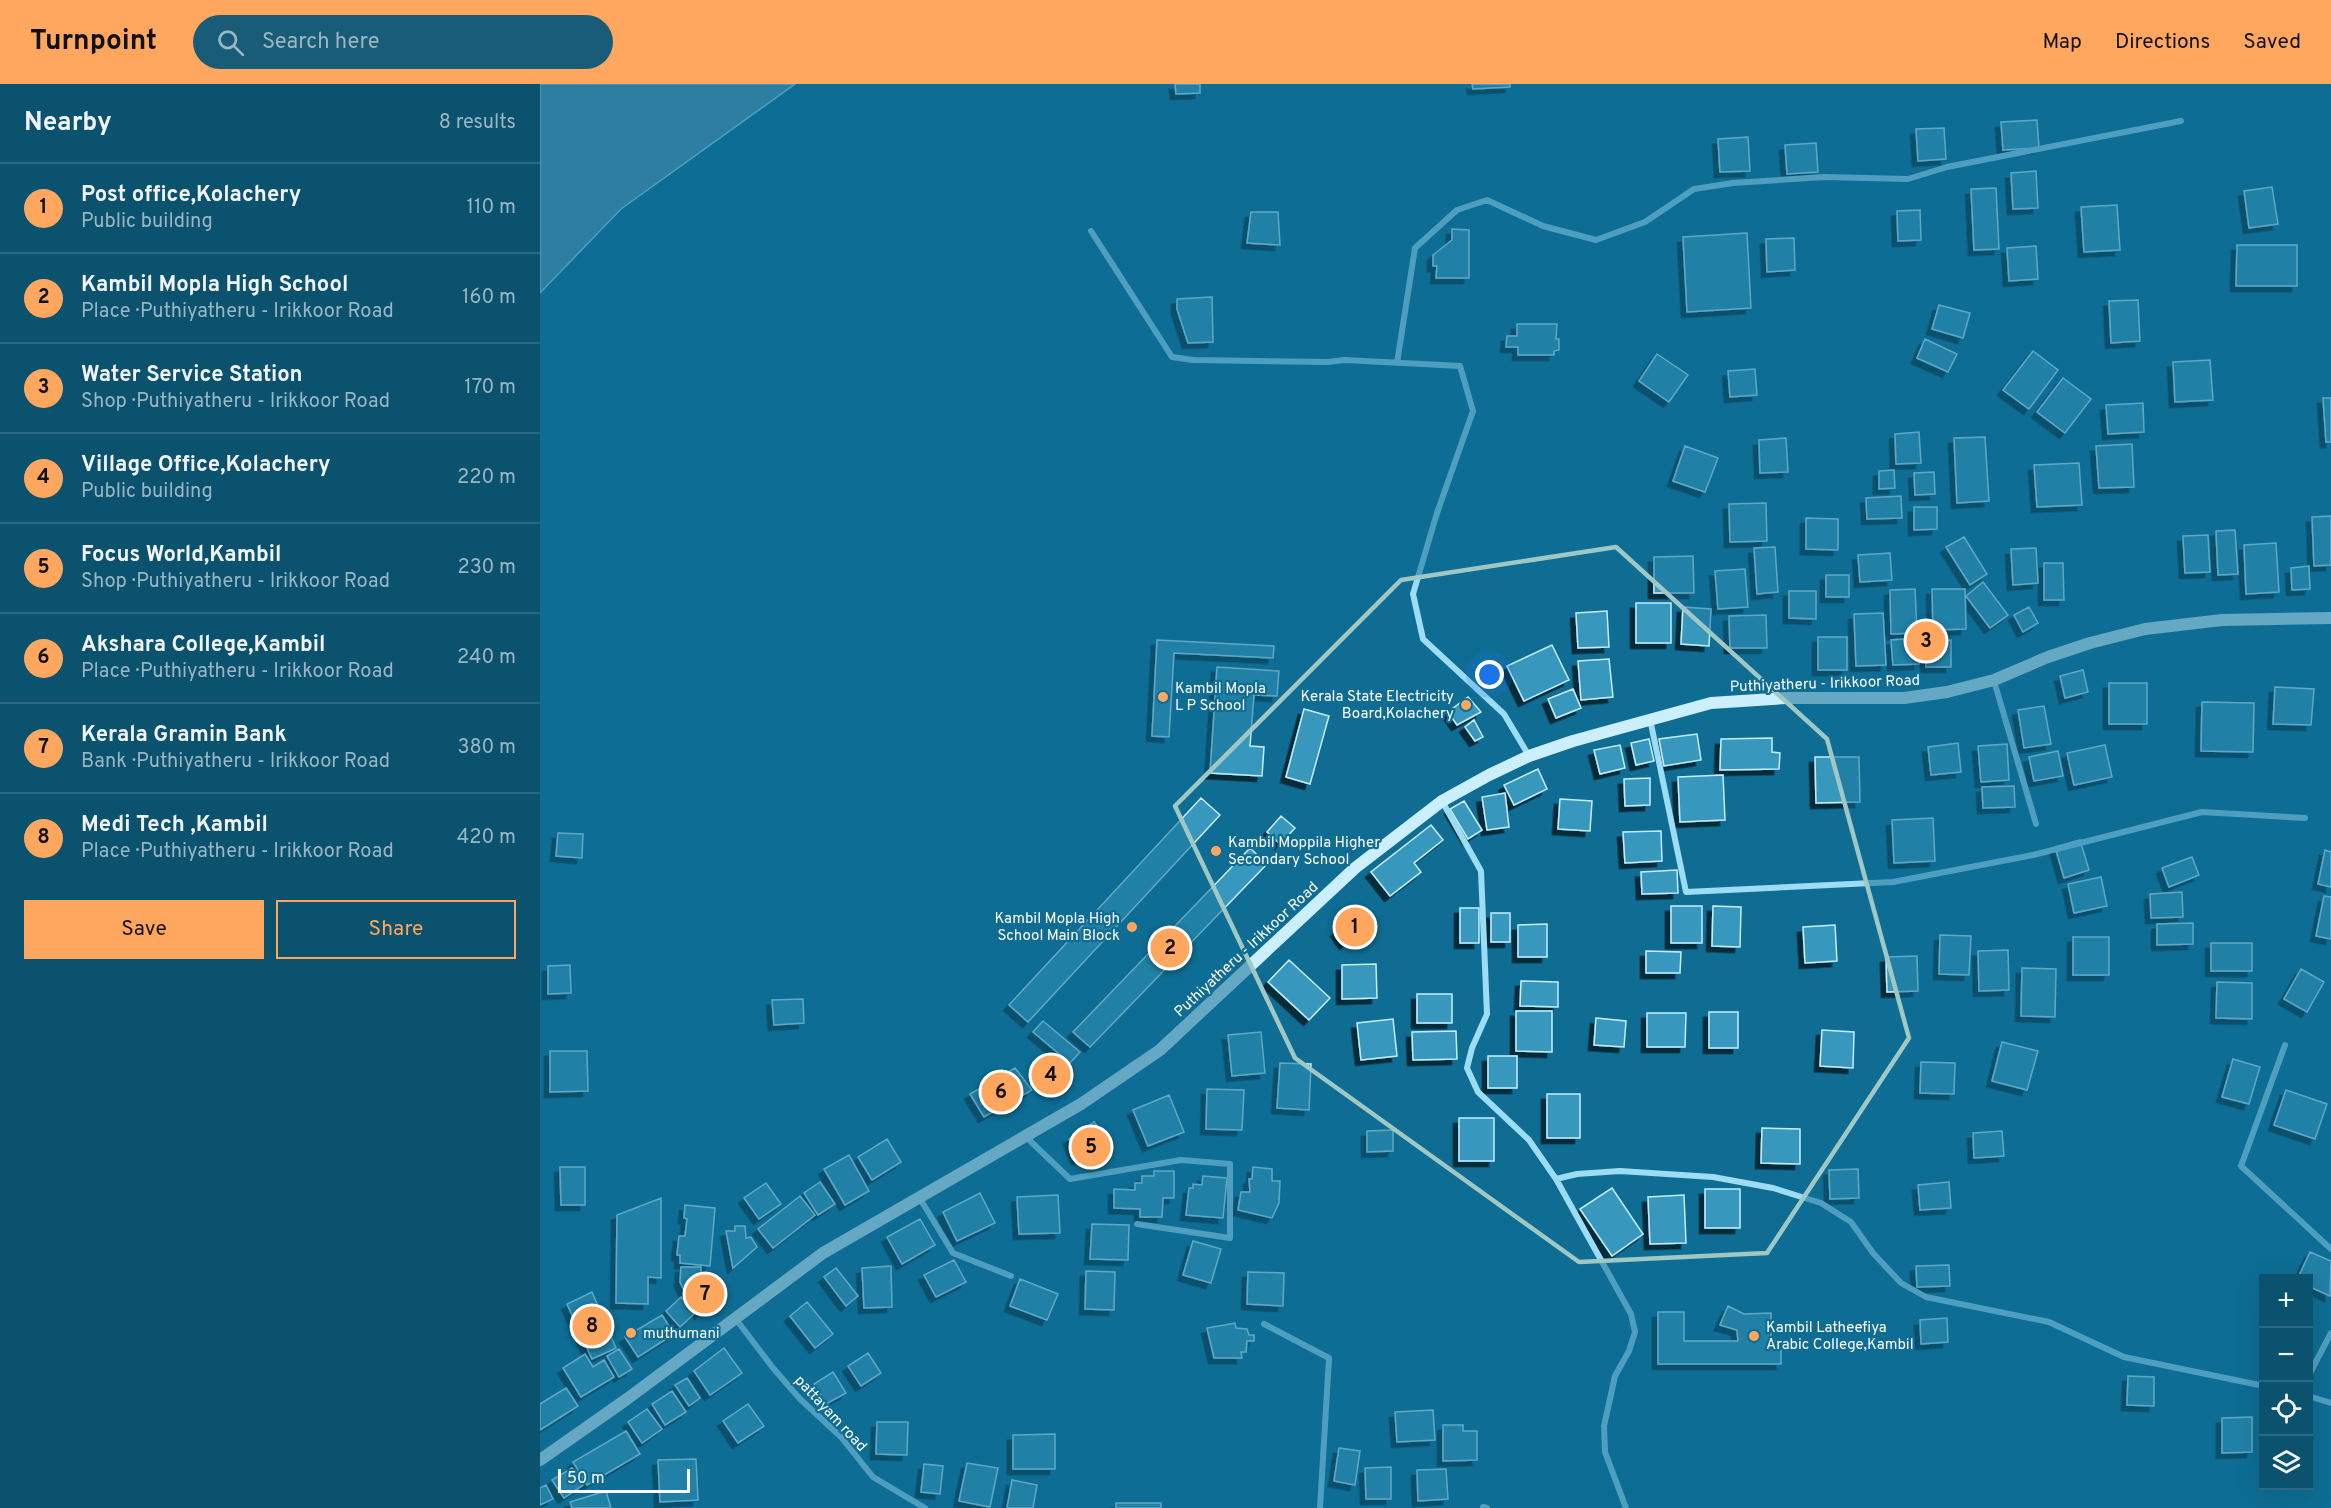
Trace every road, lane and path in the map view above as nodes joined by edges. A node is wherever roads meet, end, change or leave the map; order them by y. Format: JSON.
{"nodes":[{"id":1,"x":2181,"y":121,"type":"dead end"},
{"id":2,"x":1091,"y":231,"type":"dead end"},
{"id":3,"x":1397,"y":363,"type":"junction"},
{"id":4,"x":2331,"y":618,"type":"edge"},
{"id":5,"x":1994,"y":680,"type":"junction"},
{"id":6,"x":1650,"y":719,"type":"junction"},
{"id":7,"x":1529,"y":756,"type":"junction"},
{"id":8,"x":1442,"y":801,"type":"junction"},
{"id":9,"x":2305,"y":818,"type":"dead end"},
{"id":10,"x":2036,"y":824,"type":"dead end"},
{"id":11,"x":2285,"y":1045,"type":"dead end"},
{"id":12,"x":1026,"y":1137,"type":"junction"},
{"id":13,"x":1556,"y":1179,"type":"junction"},
{"id":14,"x":919,"y":1196,"type":"junction"},
{"id":15,"x":1137,"y":1224,"type":"dead end"},
{"id":16,"x":2331,"y":1249,"type":"edge"},
{"id":17,"x":1011,"y":1276,"type":"dead end"},
{"id":18,"x":734,"y":1318,"type":"junction"},
{"id":19,"x":1264,"y":1324,"type":"dead end"},
{"id":20,"x":2331,"y":1333,"type":"edge"},
{"id":21,"x":2313,"y":1367,"type":"edge"},
{"id":22,"x":2259,"y":1385,"type":"edge"},
{"id":23,"x":2313,"y":1398,"type":"edge"},
{"id":24,"x":2331,"y":1403,"type":"edge"},
{"id":25,"x":540,"y":1460,"type":"edge"},
{"id":26,"x":925,"y":1508,"type":"edge"},
{"id":27,"x":1320,"y":1508,"type":"edge"},
{"id":28,"x":1626,"y":1508,"type":"edge"}],
"edges":[{"from":1,"to":3,"type":"street"},
{"from":2,"to":3,"type":"street"},
{"from":3,"to":7,"type":"street"},
{"from":4,"to":5,"type":"main road","name":"Puthiyatheru - Irikkoor Road"},
{"from":5,"to":6,"type":"main road","name":"Puthiyatheru - Irikkoor Road"},
{"from":5,"to":10,"type":"street"},
{"from":6,"to":7,"type":"main road","name":"Puthiyatheru - Irikkoor Road"},
{"from":6,"to":9,"type":"street"},
{"from":7,"to":8,"type":"main road","name":"Puthiyatheru - Irikkoor Road"},
{"from":8,"to":12,"type":"main road","name":"Puthiyatheru - Irikkoor Road"},
{"from":8,"to":13,"type":"street"},
{"from":11,"to":16,"type":"street"},
{"from":12,"to":14,"type":"main road","name":"Puthiyatheru - Irikkoor Road"},
{"from":12,"to":15,"type":"street"},
{"from":13,"to":22,"type":"street"},
{"from":13,"to":28,"type":"street"},
{"from":14,"to":17,"type":"street"},
{"from":14,"to":18,"type":"main road","name":"Puthiyatheru - Irikkoor Road"},
{"from":18,"to":25,"type":"main road","name":"Puthiyatheru - Irikkoor Road"},
{"from":18,"to":26,"type":"street","name":"pattayam road"},
{"from":19,"to":27,"type":"street"},
{"from":20,"to":21,"type":"street"},
{"from":23,"to":24,"type":"street"}]}
